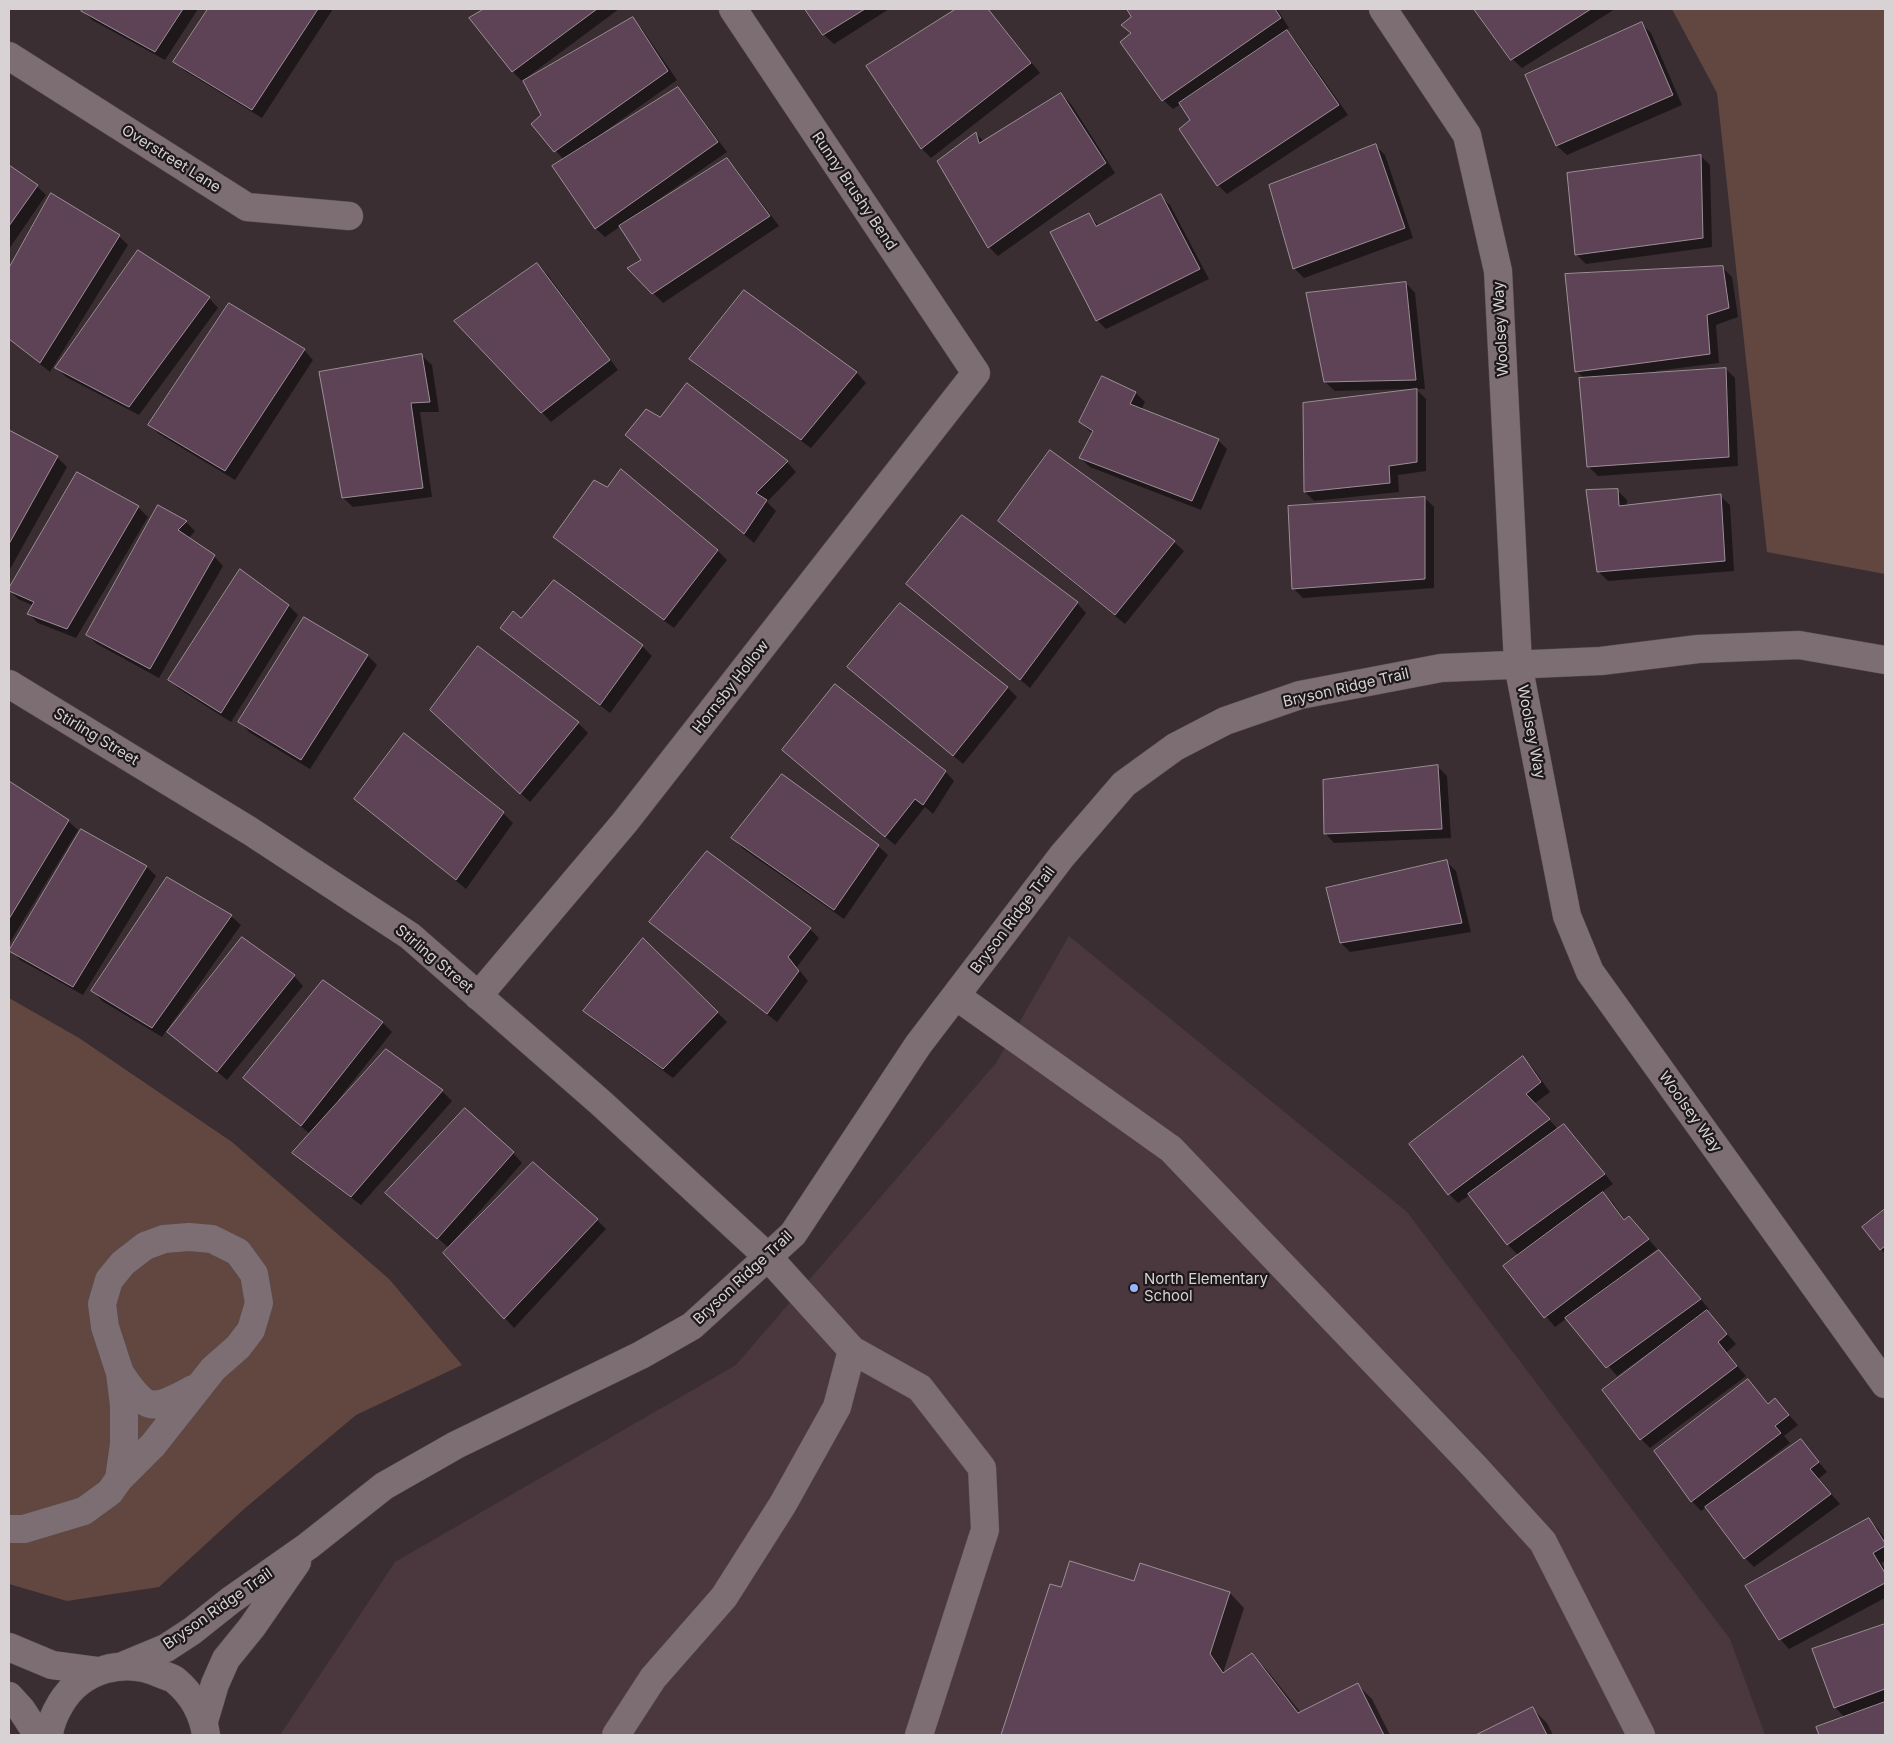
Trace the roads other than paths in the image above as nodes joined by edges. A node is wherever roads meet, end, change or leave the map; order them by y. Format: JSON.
{"nodes":[{"id":1,"x":733,"y":9,"type":"edge"},
{"id":2,"x":1383,"y":9,"type":"edge"},
{"id":3,"x":9,"y":56,"type":"edge"},
{"id":4,"x":348,"y":216,"type":"dead end"},
{"id":5,"x":976,"y":373,"type":"joint"},
{"id":6,"x":1885,"y":660,"type":"edge"},
{"id":7,"x":1518,"y":664,"type":"junction"},
{"id":8,"x":9,"y":684,"type":"edge"},
{"id":9,"x":478,"y":996,"type":"junction"},
{"id":10,"x":956,"y":996,"type":"junction"},
{"id":11,"x":768,"y":1257,"type":"junction"},
{"id":12,"x":852,"y":1350,"type":"junction"},
{"id":13,"x":120,"y":1373,"type":"junction"},
{"id":14,"x":1885,"y":1384,"type":"edge"},
{"id":15,"x":198,"y":1386,"type":"junction"},
{"id":16,"x":119,"y":1479,"type":"junction"},
{"id":17,"x":9,"y":1529,"type":"edge"},
{"id":18,"x":308,"y":1546,"type":"junction"},
{"id":19,"x":9,"y":1647,"type":"edge"},
{"id":20,"x":125,"y":1665,"type":"junction"},
{"id":21,"x":97,"y":1671,"type":"junction"},
{"id":22,"x":9,"y":1696,"type":"edge"},
{"id":23,"x":205,"y":1728,"type":"edge"},
{"id":24,"x":38,"y":1735,"type":"edge"},
{"id":25,"x":49,"y":1735,"type":"edge"},
{"id":26,"x":616,"y":1735,"type":"edge"},
{"id":27,"x":919,"y":1735,"type":"edge"},
{"id":28,"x":1641,"y":1735,"type":"edge"}],
"edges":[{"from":1,"to":5,"type":"street","name":"Runny Brushy Bend"},
{"from":2,"to":7,"type":"street","name":"Woolsey Way"},
{"from":3,"to":4,"type":"street","name":"Overstreet Lane"},
{"from":5,"to":9,"type":"street","name":"Hornsby Hollow"},
{"from":6,"to":7,"type":"street","name":"Bryson Ridge Trail"},
{"from":7,"to":10,"type":"street","name":"Bryson Ridge Trail"},
{"from":7,"to":14,"type":"street","name":"Woolsey Way"},
{"from":8,"to":9,"type":"street","name":"Stirling Street"},
{"from":9,"to":11,"type":"street","name":"Stirling Street"},
{"from":10,"to":11,"type":"street","name":"Bryson Ridge Trail"},
{"from":10,"to":28,"type":"street"},
{"from":11,"to":12,"type":"street","name":"Stirling Street"},
{"from":11,"to":18,"type":"street","name":"Bryson Ridge Trail"},
{"from":12,"to":26,"type":"street"},
{"from":12,"to":27,"type":"street","name":"Stirling Street"},
{"from":13,"to":15,"type":"street"},
{"from":13,"to":15,"type":"street"},
{"from":13,"to":16,"type":"street"},
{"from":15,"to":16,"type":"street"},
{"from":16,"to":17,"type":"street"},
{"from":18,"to":20,"type":"street","name":"Bryson Ridge Trail"},
{"from":18,"to":23,"type":"street","name":"Bryson Ridge Trail"},
{"from":19,"to":21,"type":"street"},
{"from":20,"to":21,"type":"street"},
{"from":20,"to":23,"type":"street"},
{"from":21,"to":25,"type":"street"},
{"from":22,"to":24,"type":"street"}]}
